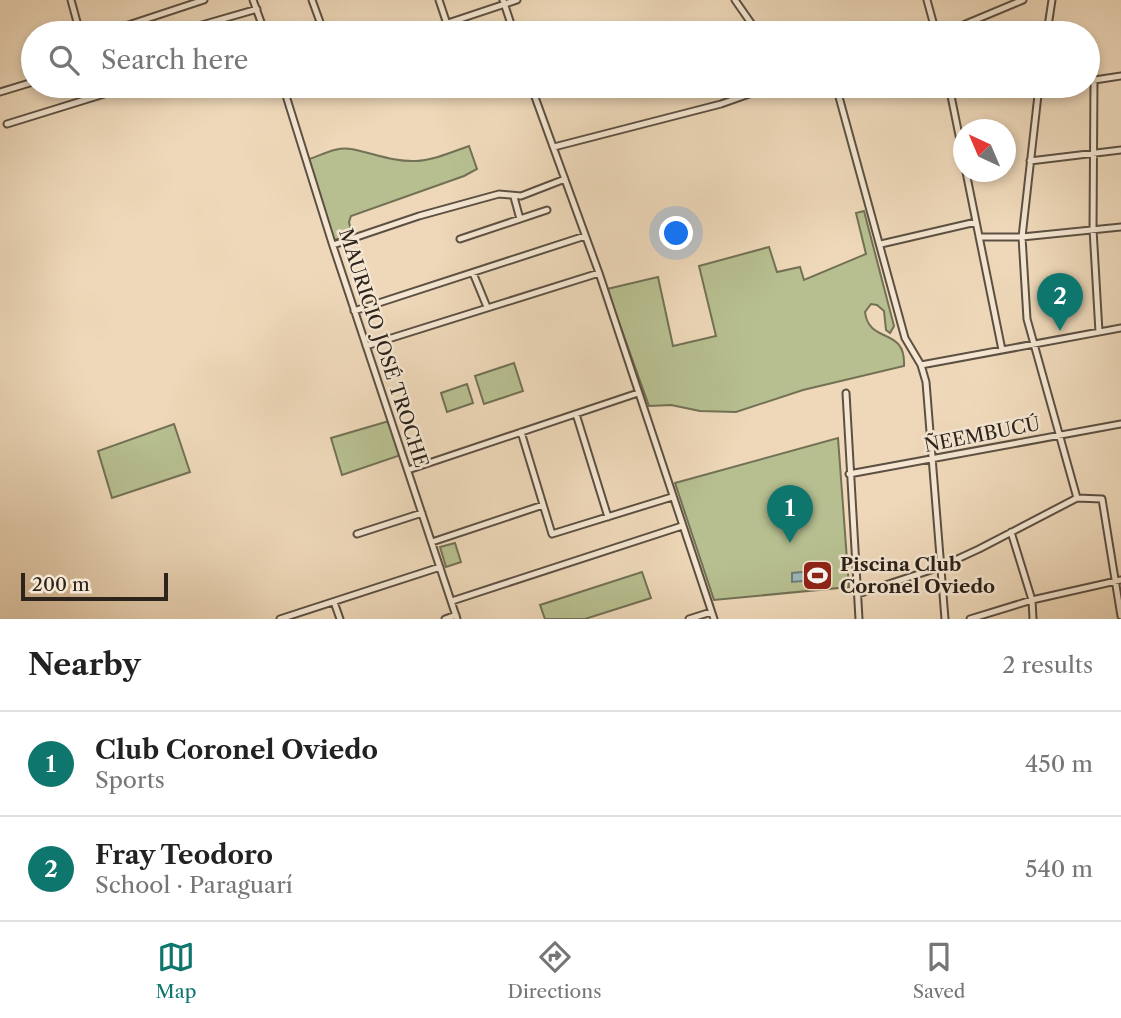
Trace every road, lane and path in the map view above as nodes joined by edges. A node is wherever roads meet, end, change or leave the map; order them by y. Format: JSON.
{"nodes":[{"id":1,"x":71,"y":0,"type":"edge"},
{"id":2,"x":204,"y":0,"type":"edge"},
{"id":3,"x":253,"y":0,"type":"edge"},
{"id":4,"x":312,"y":0,"type":"edge"},
{"id":5,"x":439,"y":0,"type":"edge"},
{"id":6,"x":517,"y":0,"type":"edge"},
{"id":7,"x":744,"y":0,"type":"edge"},
{"id":8,"x":927,"y":0,"type":"edge"},
{"id":9,"x":1023,"y":0,"type":"edge"},
{"id":10,"x":1052,"y":0,"type":"edge"},
{"id":11,"x":735,"y":1,"type":"edge"},
{"id":12,"x":503,"y":2,"type":"edge"},
{"id":13,"x":1014,"y":2,"type":"edge"},
{"id":14,"x":257,"y":9,"type":"junction"},
{"id":15,"x":77,"y":21,"type":"edge"},
{"id":16,"x":140,"y":21,"type":"edge"},
{"id":17,"x":216,"y":21,"type":"edge"},
{"id":18,"x":261,"y":21,"type":"edge"},
{"id":19,"x":320,"y":21,"type":"edge"},
{"id":20,"x":446,"y":21,"type":"edge"},
{"id":21,"x":455,"y":21,"type":"edge"},
{"id":22,"x":510,"y":21,"type":"edge"},
{"id":23,"x":749,"y":21,"type":"edge"},
{"id":24,"x":933,"y":21,"type":"edge"},
{"id":25,"x":971,"y":21,"type":"edge"},
{"id":26,"x":1049,"y":21,"type":"edge"},
{"id":27,"x":1121,"y":76,"type":"edge"},
{"id":28,"x":1100,"y":80,"type":"edge"},
{"id":29,"x":21,"y":86,"type":"edge"},
{"id":30,"x":0,"y":92,"type":"edge"},
{"id":31,"x":91,"y":98,"type":"edge"},
{"id":32,"x":287,"y":98,"type":"edge"},
{"id":33,"x":536,"y":98,"type":"edge"},
{"id":34,"x":739,"y":98,"type":"edge"},
{"id":35,"x":839,"y":98,"type":"edge"},
{"id":36,"x":951,"y":98,"type":"edge"},
{"id":37,"x":1038,"y":98,"type":"edge"},
{"id":38,"x":1091,"y":98,"type":"edge"},
{"id":39,"x":956,"y":119,"type":"edge"},
{"id":40,"x":7,"y":124,"type":"dead end"},
{"id":41,"x":554,"y":147,"type":"junction"},
{"id":42,"x":1121,"y":150,"type":"edge"},
{"id":43,"x":1092,"y":154,"type":"junction"},
{"id":44,"x":1030,"y":161,"type":"junction"},
{"id":45,"x":565,"y":179,"type":"junction"},
{"id":46,"x":968,"y":182,"type":"edge"},
{"id":47,"x":514,"y":197,"type":"junction"},
{"id":48,"x":547,"y":210,"type":"dead end"},
{"id":49,"x":520,"y":219,"type":"junction"},
{"id":50,"x":976,"y":222,"type":"junction"},
{"id":51,"x":1121,"y":227,"type":"edge"},
{"id":52,"x":1093,"y":229,"type":"junction"},
{"id":53,"x":585,"y":236,"type":"junction"},
{"id":54,"x":979,"y":237,"type":"junction"},
{"id":55,"x":1022,"y":237,"type":"junction"},
{"id":56,"x":460,"y":239,"type":"dead end"},
{"id":57,"x":881,"y":244,"type":"junction"},
{"id":58,"x":332,"y":245,"type":"junction"},
{"id":59,"x":473,"y":273,"type":"junction"},
{"id":60,"x":599,"y":273,"type":"junction"},
{"id":61,"x":487,"y":307,"type":"junction"},
{"id":62,"x":355,"y":311,"type":"junction"},
{"id":63,"x":1121,"y":328,"type":"edge"},
{"id":64,"x":1099,"y":332,"type":"junction"},
{"id":65,"x":1032,"y":344,"type":"junction"},
{"id":66,"x":366,"y":346,"type":"junction"},
{"id":67,"x":1002,"y":350,"type":"junction"},
{"id":68,"x":921,"y":365,"type":"junction"},
{"id":69,"x":638,"y":393,"type":"junction"},
{"id":70,"x":846,"y":393,"type":"dead end"},
{"id":71,"x":576,"y":414,"type":"junction"},
{"id":72,"x":1121,"y":424,"type":"edge"},
{"id":73,"x":521,"y":432,"type":"junction"},
{"id":74,"x":1061,"y":435,"type":"junction"},
{"id":75,"x":932,"y":460,"type":"junction"},
{"id":76,"x":408,"y":470,"type":"junction"},
{"id":77,"x":849,"y":474,"type":"junction"},
{"id":78,"x":673,"y":497,"type":"junction"},
{"id":79,"x":1077,"y":498,"type":"junction"},
{"id":80,"x":543,"y":505,"type":"junction"},
{"id":81,"x":422,"y":513,"type":"junction"},
{"id":82,"x":608,"y":517,"type":"junction"},
{"id":83,"x":682,"y":526,"type":"junction"},
{"id":84,"x":1011,"y":533,"type":"junction"},
{"id":85,"x":357,"y":534,"type":"dead end"},
{"id":86,"x":432,"y":542,"type":"junction"},
{"id":87,"x":440,"y":567,"type":"junction"},
{"id":88,"x":940,"y":567,"type":"junction"},
{"id":89,"x":1119,"y":580,"type":"edge"},
{"id":90,"x":858,"y":594,"type":"junction"},
{"id":91,"x":1032,"y":600,"type":"junction"},
{"id":92,"x":334,"y":601,"type":"junction"},
{"id":93,"x":452,"y":601,"type":"junction"},
{"id":94,"x":711,"y":612,"type":"junction"},
{"id":95,"x":1121,"y":616,"type":"edge"},
{"id":96,"x":457,"y":617,"type":"edge"},
{"id":97,"x":280,"y":619,"type":"edge"},
{"id":98,"x":340,"y":619,"type":"edge"},
{"id":99,"x":445,"y":619,"type":"edge"},
{"id":100,"x":689,"y":619,"type":"edge"},
{"id":101,"x":714,"y":619,"type":"edge"},
{"id":102,"x":859,"y":619,"type":"edge"},
{"id":103,"x":945,"y":619,"type":"edge"},
{"id":104,"x":970,"y":619,"type":"edge"},
{"id":105,"x":1033,"y":619,"type":"edge"}],
"edges":[{"from":1,"to":15,"type":"street"},
{"from":2,"to":16,"type":"street"},
{"from":3,"to":14,"type":"street"},
{"from":4,"to":19,"type":"street"},
{"from":5,"to":20,"type":"street"},
{"from":6,"to":12,"type":"street"},
{"from":7,"to":11,"type":"street"},
{"from":8,"to":24,"type":"street"},
{"from":9,"to":13,"type":"street"},
{"from":10,"to":26,"type":"street"},
{"from":11,"to":23,"type":"street"},
{"from":12,"to":21,"type":"street"},
{"from":12,"to":22,"type":"street"},
{"from":13,"to":25,"type":"street"},
{"from":14,"to":17,"type":"street"},
{"from":14,"to":18,"type":"street"},
{"from":27,"to":28,"type":"street"},
{"from":29,"to":30,"type":"street"},
{"from":31,"to":40,"type":"street"},
{"from":32,"to":58,"type":"street","name":"MAURICIO JOSÉ TROCHE"},
{"from":33,"to":41,"type":"street"},
{"from":34,"to":41,"type":"street"},
{"from":35,"to":57,"type":"street"},
{"from":36,"to":39,"type":"street"},
{"from":37,"to":44,"type":"street"},
{"from":38,"to":43,"type":"street"},
{"from":41,"to":45,"type":"street"},
{"from":42,"to":43,"type":"street"},
{"from":43,"to":44,"type":"street"},
{"from":43,"to":52,"type":"street"},
{"from":44,"to":55,"type":"street"},
{"from":45,"to":47,"type":"street"},
{"from":45,"to":53,"type":"street"},
{"from":46,"to":50,"type":"street"},
{"from":47,"to":49,"type":"street"},
{"from":47,"to":58,"type":"street"},
{"from":48,"to":49,"type":"street"},
{"from":49,"to":56,"type":"street"},
{"from":50,"to":54,"type":"street"},
{"from":50,"to":57,"type":"street"},
{"from":51,"to":52,"type":"street"},
{"from":52,"to":55,"type":"street"},
{"from":52,"to":64,"type":"street"},
{"from":53,"to":59,"type":"street"},
{"from":53,"to":60,"type":"street"},
{"from":54,"to":55,"type":"street"},
{"from":54,"to":67,"type":"street"},
{"from":55,"to":65,"type":"street"},
{"from":57,"to":68,"type":"street"},
{"from":58,"to":62,"type":"street","name":"MAURICIO JOSÉ TROCHE"},
{"from":59,"to":61,"type":"street"},
{"from":59,"to":62,"type":"street"},
{"from":60,"to":61,"type":"street"},
{"from":60,"to":69,"type":"street"},
{"from":61,"to":66,"type":"street"},
{"from":62,"to":66,"type":"street","name":"MAURICIO JOSÉ TROCHE"},
{"from":63,"to":64,"type":"street"},
{"from":64,"to":65,"type":"street"},
{"from":65,"to":67,"type":"street"},
{"from":65,"to":74,"type":"street"},
{"from":66,"to":76,"type":"street","name":"MAURICIO JOSÉ TROCHE"},
{"from":67,"to":68,"type":"street"},
{"from":68,"to":75,"type":"street"},
{"from":69,"to":71,"type":"street"},
{"from":69,"to":78,"type":"street"},
{"from":70,"to":77,"type":"street"},
{"from":71,"to":73,"type":"street"},
{"from":71,"to":82,"type":"street"},
{"from":72,"to":74,"type":"street","name":"ÑEEMBUCÚ"},
{"from":73,"to":76,"type":"street"},
{"from":73,"to":80,"type":"street"},
{"from":74,"to":75,"type":"street","name":"ÑEEMBUCÚ"},
{"from":74,"to":79,"type":"street"},
{"from":75,"to":77,"type":"street","name":"ÑEEMBUCÚ"},
{"from":75,"to":88,"type":"street"},
{"from":76,"to":81,"type":"street","name":"MAURICIO JOSÉ TROCHE"},
{"from":77,"to":90,"type":"street"},
{"from":78,"to":82,"type":"street"},
{"from":78,"to":83,"type":"street"},
{"from":79,"to":84,"type":"street"},
{"from":79,"to":89,"type":"street"},
{"from":80,"to":82,"type":"street"},
{"from":80,"to":86,"type":"street"},
{"from":81,"to":85,"type":"street"},
{"from":81,"to":86,"type":"street","name":"MAURICIO JOSÉ TROCHE"},
{"from":83,"to":93,"type":"street"},
{"from":83,"to":94,"type":"street"},
{"from":84,"to":88,"type":"street"},
{"from":84,"to":91,"type":"street"},
{"from":86,"to":87,"type":"street","name":"MAURICIO JOSÉ TROCHE"},
{"from":87,"to":92,"type":"street"},
{"from":87,"to":93,"type":"street","name":"MAURICIO JOSÉ TROCHE"},
{"from":88,"to":90,"type":"street"},
{"from":88,"to":103,"type":"street"},
{"from":89,"to":91,"type":"street"},
{"from":89,"to":95,"type":"street"},
{"from":90,"to":102,"type":"street"},
{"from":91,"to":104,"type":"street"},
{"from":91,"to":105,"type":"street"},
{"from":92,"to":97,"type":"street"},
{"from":92,"to":98,"type":"street"},
{"from":93,"to":96,"type":"street","name":"MAURICIO JOSÉ TROCHE"},
{"from":94,"to":100,"type":"street"},
{"from":94,"to":101,"type":"street"},
{"from":96,"to":99,"type":"street"}]}
